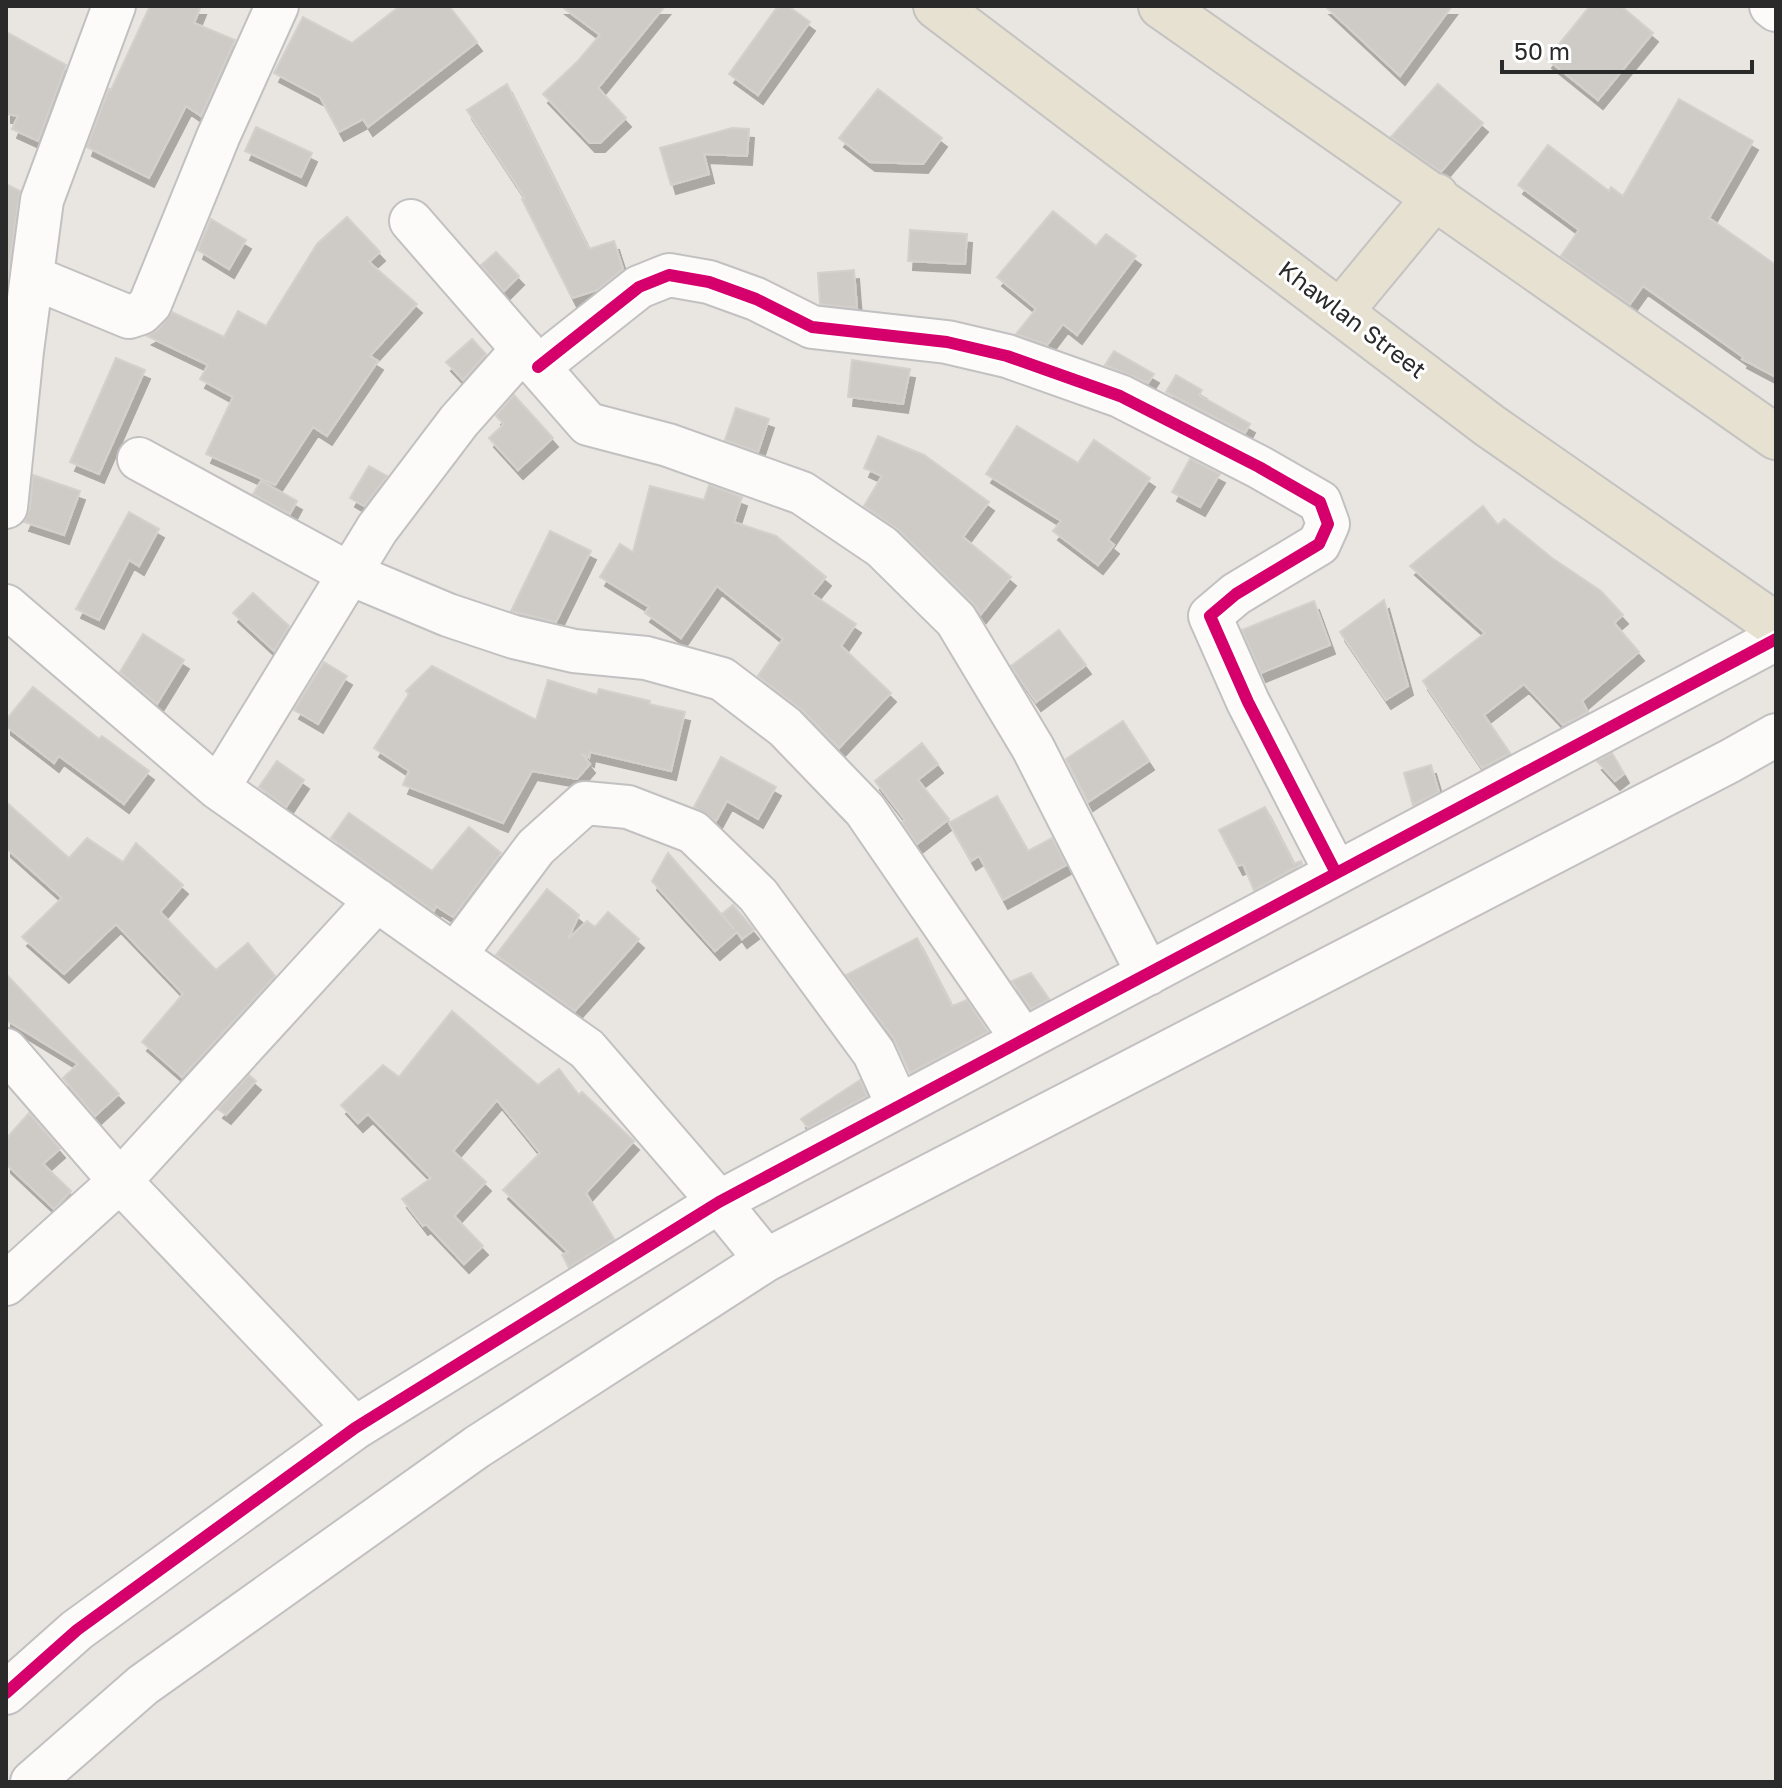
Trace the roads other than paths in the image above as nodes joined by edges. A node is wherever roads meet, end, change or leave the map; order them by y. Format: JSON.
{"nodes":[{"id":1,"x":114,"y":6,"type":"edge"},
{"id":2,"x":277,"y":6,"type":"edge"},
{"id":3,"x":936,"y":6,"type":"edge"},
{"id":4,"x":1161,"y":6,"type":"edge"},
{"id":5,"x":1771,"y":6,"type":"edge"},
{"id":6,"x":1776,"y":10,"type":"edge"},
{"id":7,"x":1436,"y":196,"type":"junction"},
{"id":8,"x":411,"y":221,"type":"dead end"},
{"id":9,"x":32,"y":277,"type":"junction"},
{"id":10,"x":1341,"y":311,"type":"junction"},
{"id":11,"x":531,"y":358,"type":"junction"},
{"id":12,"x":1776,"y":437,"type":"edge"},
{"id":13,"x":139,"y":459,"type":"dead end"},
{"id":14,"x":6,"y":507,"type":"edge"},
{"id":15,"x":348,"y":573,"type":"junction"},
{"id":16,"x":6,"y":606,"type":"edge"},
{"id":17,"x":1776,"y":625,"type":"edge"},
{"id":18,"x":1776,"y":639,"type":"edge"},
{"id":19,"x":1776,"y":735,"type":"edge"},
{"id":20,"x":218,"y":788,"type":"junction"},
{"id":21,"x":1336,"y":873,"type":"junction"},
{"id":22,"x":377,"y":900,"type":"junction"},
{"id":23,"x":455,"y":955,"type":"junction"},
{"id":24,"x":1148,"y":974,"type":"junction"},
{"id":25,"x":1023,"y":1040,"type":"junction"},
{"id":26,"x":6,"y":1050,"type":"edge"},
{"id":27,"x":898,"y":1106,"type":"junction"},
{"id":28,"x":120,"y":1181,"type":"junction"},
{"id":29,"x":719,"y":1202,"type":"junction"},
{"id":30,"x":766,"y":1260,"type":"junction"},
{"id":31,"x":6,"y":1284,"type":"edge"},
{"id":32,"x":355,"y":1428,"type":"junction"},
{"id":33,"x":7,"y":1691,"type":"edge"},
{"id":34,"x":32,"y":1782,"type":"edge"}],
"edges":[{"from":1,"to":9,"type":"street"},
{"from":2,"to":9,"type":"street"},
{"from":3,"to":10,"type":"main road","name":"Khawlan Street"},
{"from":4,"to":7,"type":"main road"},
{"from":5,"to":6,"type":"street"},
{"from":7,"to":10,"type":"main road"},
{"from":7,"to":12,"type":"main road"},
{"from":8,"to":11,"type":"street"},
{"from":9,"to":14,"type":"street"},
{"from":10,"to":17,"type":"main road","name":"Khawlan Street"},
{"from":11,"to":15,"type":"street"},
{"from":11,"to":21,"type":"street"},
{"from":11,"to":24,"type":"street"},
{"from":13,"to":15,"type":"street"},
{"from":15,"to":20,"type":"street"},
{"from":15,"to":25,"type":"street"},
{"from":16,"to":20,"type":"street"},
{"from":18,"to":21,"type":"street"},
{"from":19,"to":30,"type":"street"},
{"from":20,"to":22,"type":"street"},
{"from":21,"to":24,"type":"street"},
{"from":22,"to":23,"type":"street"},
{"from":22,"to":28,"type":"street"},
{"from":23,"to":27,"type":"street"},
{"from":23,"to":29,"type":"street"},
{"from":24,"to":25,"type":"street"},
{"from":25,"to":27,"type":"street"},
{"from":26,"to":28,"type":"street"},
{"from":27,"to":29,"type":"street"},
{"from":28,"to":31,"type":"street"},
{"from":28,"to":32,"type":"street"},
{"from":29,"to":30,"type":"street"},
{"from":29,"to":32,"type":"street"},
{"from":30,"to":34,"type":"street"},
{"from":32,"to":33,"type":"street"}]}
